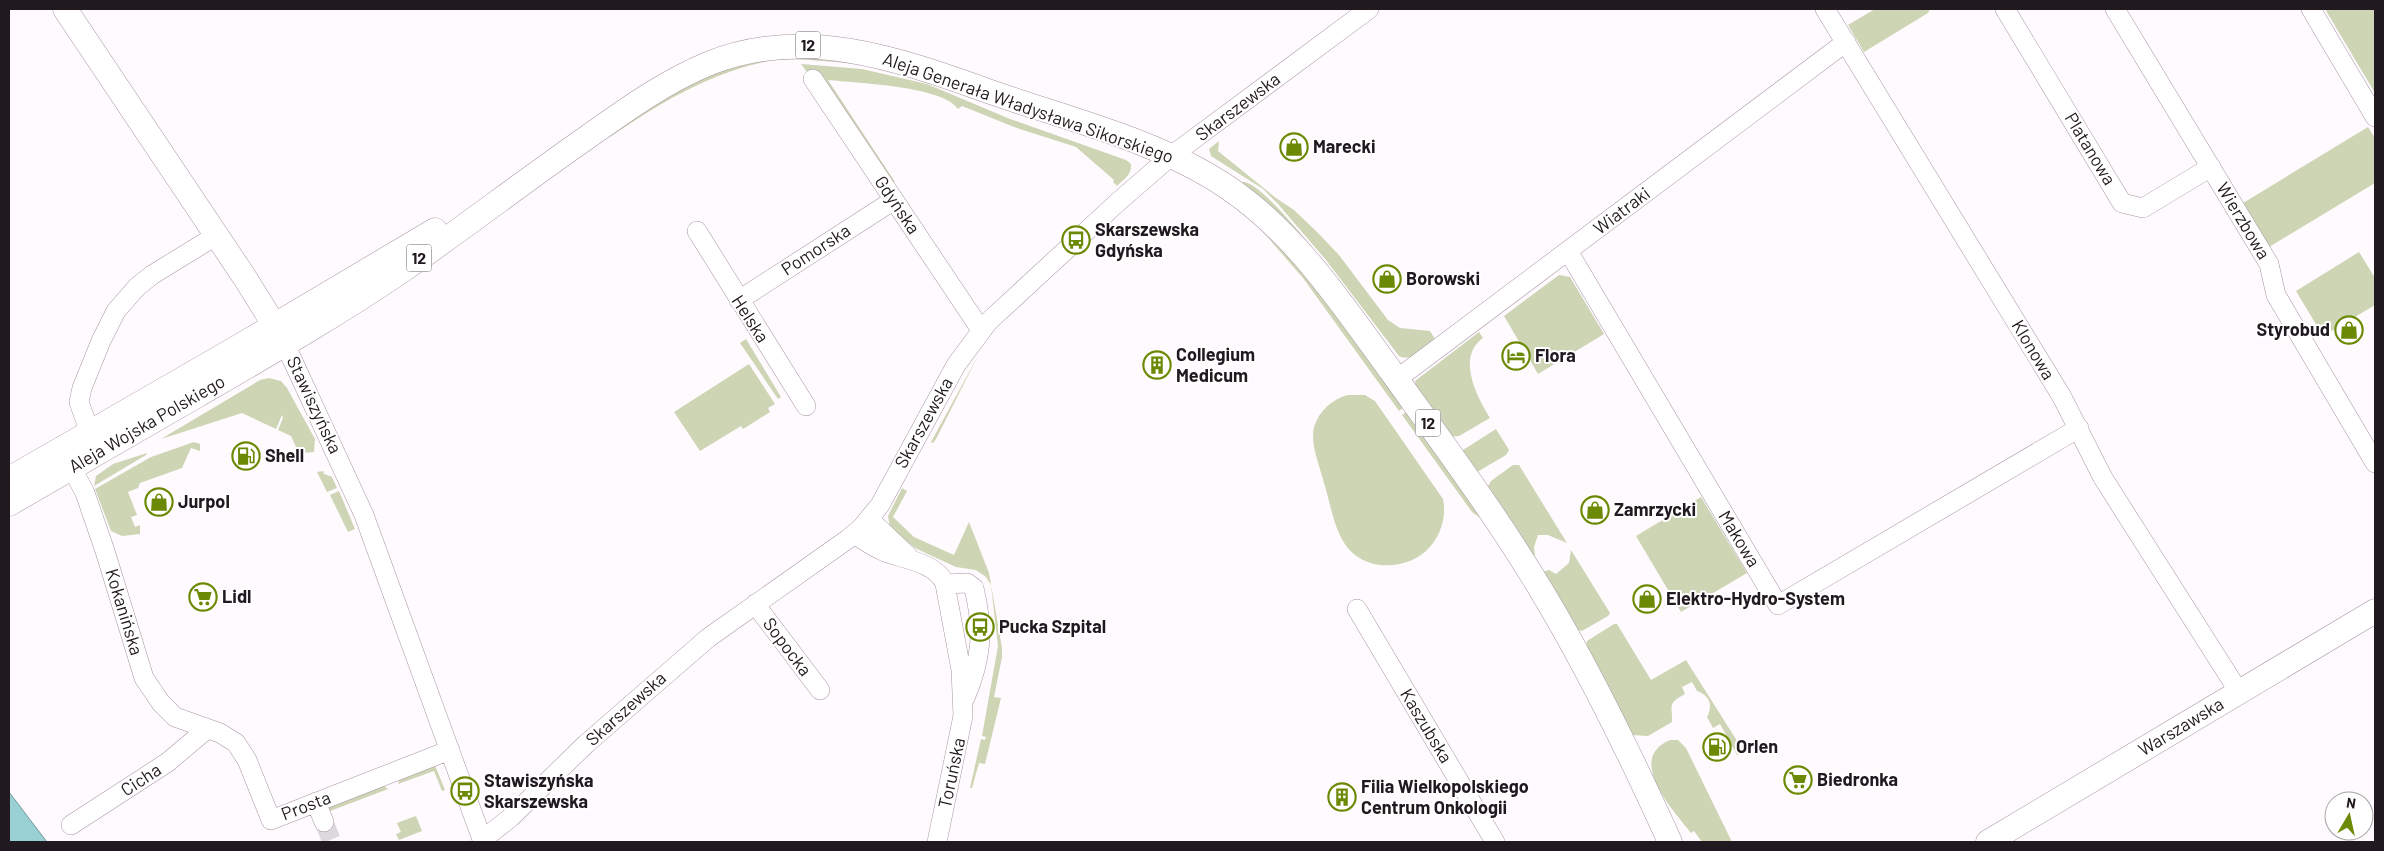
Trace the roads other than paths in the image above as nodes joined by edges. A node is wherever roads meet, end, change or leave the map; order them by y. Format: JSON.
{"nodes":[{"id":1,"x":65,"y":9,"type":"edge"},
{"id":2,"x":1369,"y":9,"type":"edge"},
{"id":3,"x":1824,"y":9,"type":"edge"},
{"id":4,"x":2005,"y":9,"type":"edge"},
{"id":5,"x":2115,"y":9,"type":"edge"},
{"id":6,"x":2311,"y":9,"type":"edge"},
{"id":7,"x":1846,"y":42,"type":"junction"},
{"id":8,"x":814,"y":80,"type":"dead end"},
{"id":9,"x":2375,"y":117,"type":"edge"},
{"id":10,"x":1172,"y":156,"type":"junction"},
{"id":11,"x":2211,"y":167,"type":"junction"},
{"id":12,"x":894,"y":200,"type":"junction"},
{"id":13,"x":697,"y":231,"type":"dead end"},
{"id":14,"x":217,"y":235,"type":"junction"},
{"id":15,"x":1568,"y":251,"type":"junction"},
{"id":16,"x":738,"y":300,"type":"junction"},
{"id":17,"x":981,"y":330,"type":"junction"},
{"id":18,"x":280,"y":335,"type":"junction"},
{"id":19,"x":1396,"y":379,"type":"junction"},
{"id":20,"x":806,"y":406,"type":"dead end"},
{"id":21,"x":2079,"y":428,"type":"junction"},
{"id":22,"x":90,"y":433,"type":"junction"},
{"id":23,"x":2375,"y":463,"type":"edge"},
{"id":24,"x":72,"y":468,"type":"junction"},
{"id":25,"x":9,"y":479,"type":"edge"},
{"id":26,"x":9,"y":504,"type":"edge"},
{"id":27,"x":869,"y":519,"type":"junction"},
{"id":28,"x":855,"y":534,"type":"junction"},
{"id":29,"x":912,"y":561,"type":"junction"},
{"id":30,"x":945,"y":584,"type":"junction"},
{"id":31,"x":755,"y":604,"type":"junction"},
{"id":32,"x":1356,"y":609,"type":"dead end"},
{"id":33,"x":2375,"y":611,"type":"edge"},
{"id":34,"x":981,"y":638,"type":"junction"},
{"id":35,"x":956,"y":642,"type":"junction"},
{"id":36,"x":820,"y":690,"type":"dead end"},
{"id":37,"x":2240,"y":692,"type":"junction"},
{"id":38,"x":963,"y":704,"type":"junction"},
{"id":39,"x":207,"y":729,"type":"junction"},
{"id":40,"x":450,"y":750,"type":"junction"},
{"id":41,"x":1641,"y":778,"type":"junction"},
{"id":42,"x":316,"y":802,"type":"junction"},
{"id":43,"x":324,"y":822,"type":"tunnel mouth"},
{"id":44,"x":71,"y":825,"type":"dead end"},
{"id":45,"x":482,"y":841,"type":"edge"},
{"id":46,"x":937,"y":842,"type":"edge"},
{"id":47,"x":1495,"y":842,"type":"edge"},
{"id":48,"x":1670,"y":842,"type":"edge"},
{"id":49,"x":1686,"y":842,"type":"edge"},
{"id":50,"x":1988,"y":842,"type":"edge"}],
"edges":[{"from":1,"to":14,"type":"main road","name":"Stawiszyńska"},
{"from":2,"to":10,"type":"street","name":"Skarszewska"},
{"from":3,"to":7,"type":"street","name":"Klonowa"},
{"from":4,"to":11,"type":"street","name":"Platanowa"},
{"from":5,"to":11,"type":"street","name":"Wierzbowa"},
{"from":6,"to":9,"type":"street"},
{"from":7,"to":15,"type":"street","name":"Wiatraki"},
{"from":7,"to":21,"type":"street","name":"Klonowa"},
{"from":8,"to":12,"type":"street","name":"Gdyńska"},
{"from":10,"to":17,"type":"street","name":"Skarszewska"},
{"from":10,"to":18,"type":"main road","name":"Aleja Generała Władysława Sikorskiego","number":"12"},
{"from":10,"to":19,"type":"main road","name":"Aleja Generała Władysława Sikorskiego","number":"12"},
{"from":11,"to":23,"type":"street","name":"Wierzbowa"},
{"from":12,"to":16,"type":"street","name":"Pomorska"},
{"from":12,"to":17,"type":"street","name":"Gdyńska"},
{"from":13,"to":16,"type":"street","name":"Helska"},
{"from":14,"to":18,"type":"main road","name":"Stawiszyńska"},
{"from":14,"to":22,"type":"street"},
{"from":15,"to":19,"type":"street","name":"Wiatraki"},
{"from":15,"to":21,"type":"street","name":"Makowa"},
{"from":16,"to":20,"type":"street","name":"Helska"},
{"from":17,"to":27,"type":"street","name":"Skarszewska"},
{"from":18,"to":22,"type":"main road","name":"Aleja Wojska Polskiego"},
{"from":18,"to":24,"type":"main road","name":"Aleja Wojska Polskiego"},
{"from":18,"to":40,"type":"street","name":"Stawiszyńska"},
{"from":19,"to":41,"type":"main road","name":"Aleja Generała Władysława Sikorskiego","number":"12"},
{"from":21,"to":37,"type":"street","name":"Klonowa"},
{"from":22,"to":25,"type":"main road","name":"Aleja Wojska Polskiego"},
{"from":24,"to":26,"type":"main road","name":"Aleja Wojska Polskiego"},
{"from":24,"to":39,"type":"street","name":"Kokanińska"},
{"from":27,"to":28,"type":"street","name":"Skarszewska"},
{"from":27,"to":29,"type":"street"},
{"from":28,"to":29,"type":"street"},
{"from":28,"to":31,"type":"street","name":"Skarszewska"},
{"from":29,"to":30,"type":"street"},
{"from":30,"to":34,"type":"street","name":"Toruńska"},
{"from":30,"to":35,"type":"street","name":"Toruńska"},
{"from":31,"to":36,"type":"street","name":"Sopocka"},
{"from":31,"to":45,"type":"street","name":"Skarszewska"},
{"from":32,"to":47,"type":"street","name":"Kaszubska"},
{"from":33,"to":37,"type":"main road","name":"Warszawska"},
{"from":34,"to":35,"type":"street"},
{"from":34,"to":38,"type":"street","name":"Toruńska"},
{"from":35,"to":38,"type":"street","name":"Toruńska"},
{"from":37,"to":50,"type":"main road","name":"Warszawska"},
{"from":38,"to":46,"type":"street","name":"Toruńska"},
{"from":39,"to":42,"type":"street","name":"Prosta"},
{"from":39,"to":44,"type":"street","name":"Cicha"},
{"from":40,"to":42,"type":"street","name":"Prosta"},
{"from":40,"to":45,"type":"street","name":"Stawiszyńska"},
{"from":41,"to":48,"type":"main road","name":"Aleja Generała Władysława Sikorskiego","number":"12"},
{"from":41,"to":49,"type":"main road","name":"Aleja Generała Władysława Sikorskiego","number":"12"},
{"from":42,"to":43,"type":"street"}]}
